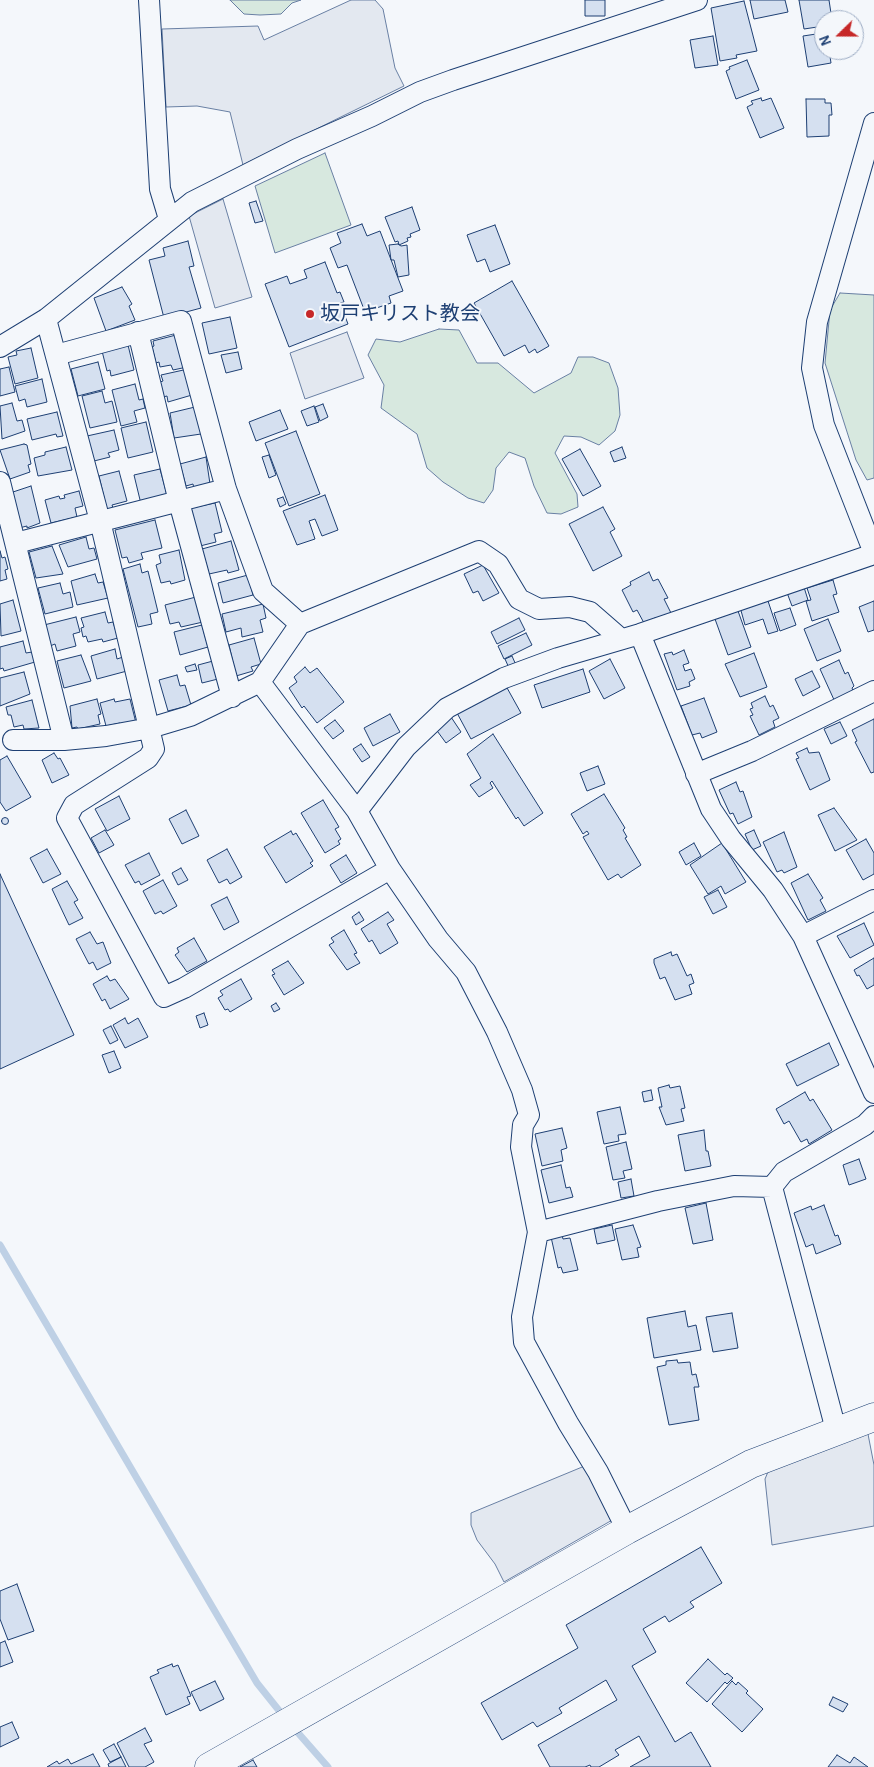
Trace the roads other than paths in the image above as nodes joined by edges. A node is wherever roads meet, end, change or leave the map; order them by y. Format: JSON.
{"nodes":[{"id":1,"x":149,"y":0,"type":"edge"},
{"id":2,"x":697,"y":0,"type":"edge"},
{"id":3,"x":873,"y":132,"type":"edge"},
{"id":4,"x":169,"y":219,"type":"junction"},
{"id":5,"x":46,"y":319,"type":"junction"},
{"id":6,"x":138,"y":332,"type":"junction"},
{"id":7,"x":0,"y":347,"type":"edge"},
{"id":8,"x":56,"y":355,"type":"junction"},
{"id":9,"x":0,"y":482,"type":"edge"},
{"id":10,"x":226,"y":489,"type":"junction"},
{"id":11,"x":179,"y":502,"type":"junction"},
{"id":12,"x":100,"y":521,"type":"junction"},
{"id":13,"x":16,"y":543,"type":"junction"},
{"id":14,"x":874,"y":553,"type":"edge"},
{"id":15,"x":300,"y":624,"type":"junction"},
{"id":16,"x":640,"y":634,"type":"junction"},
{"id":17,"x":621,"y":639,"type":"junction"},
{"id":18,"x":260,"y":682,"type":"junction"},
{"id":19,"x":874,"y":692,"type":"edge"},
{"id":20,"x":232,"y":697,"type":"junction"},
{"id":21,"x":150,"y":728,"type":"junction"},
{"id":22,"x":13,"y":740,"type":"dead end"},
{"id":23,"x":64,"y":740,"type":"junction"},
{"id":24,"x":696,"y":774,"type":"junction"},
{"id":25,"x":357,"y":811,"type":"junction"},
{"id":26,"x":390,"y":869,"type":"junction"},
{"id":27,"x":874,"y":900,"type":"edge"},
{"id":28,"x":803,"y":936,"type":"junction"},
{"id":29,"x":874,"y":1093,"type":"edge"},
{"id":30,"x":874,"y":1116,"type":"edge"},
{"id":31,"x":772,"y":1187,"type":"junction"},
{"id":32,"x":538,"y":1232,"type":"junction"},
{"id":33,"x":874,"y":1417,"type":"edge"},
{"id":34,"x":836,"y":1430,"type":"junction"},
{"id":35,"x":627,"y":1530,"type":"junction"},
{"id":36,"x":210,"y":1767,"type":"edge"}],
"edges":[{"from":1,"to":4,"type":"street"},
{"from":2,"to":4,"type":"street"},
{"from":3,"to":14,"type":"street"},
{"from":4,"to":5,"type":"street"},
{"from":5,"to":7,"type":"street"},
{"from":5,"to":8,"type":"street"},
{"from":6,"to":8,"type":"street"},
{"from":6,"to":10,"type":"street"},
{"from":6,"to":11,"type":"street"},
{"from":8,"to":12,"type":"street"},
{"from":9,"to":13,"type":"street"},
{"from":10,"to":11,"type":"street"},
{"from":10,"to":15,"type":"street"},
{"from":11,"to":12,"type":"street"},
{"from":11,"to":20,"type":"street"},
{"from":12,"to":13,"type":"street"},
{"from":12,"to":21,"type":"street"},
{"from":13,"to":23,"type":"street"},
{"from":14,"to":16,"type":"street"},
{"from":15,"to":17,"type":"street"},
{"from":15,"to":18,"type":"street"},
{"from":16,"to":17,"type":"street"},
{"from":16,"to":24,"type":"street"},
{"from":17,"to":25,"type":"street"},
{"from":18,"to":20,"type":"street"},
{"from":18,"to":25,"type":"street"},
{"from":19,"to":24,"type":"street"},
{"from":20,"to":21,"type":"street"},
{"from":21,"to":23,"type":"street"},
{"from":21,"to":26,"type":"street"},
{"from":22,"to":23,"type":"street"},
{"from":24,"to":28,"type":"street"},
{"from":25,"to":26,"type":"street"},
{"from":26,"to":32,"type":"street"},
{"from":27,"to":28,"type":"street"},
{"from":28,"to":29,"type":"street"},
{"from":30,"to":31,"type":"street"},
{"from":31,"to":32,"type":"street"},
{"from":31,"to":34,"type":"street"},
{"from":32,"to":35,"type":"street"},
{"from":33,"to":34,"type":"street"},
{"from":34,"to":35,"type":"street"},
{"from":35,"to":36,"type":"street"}]}
